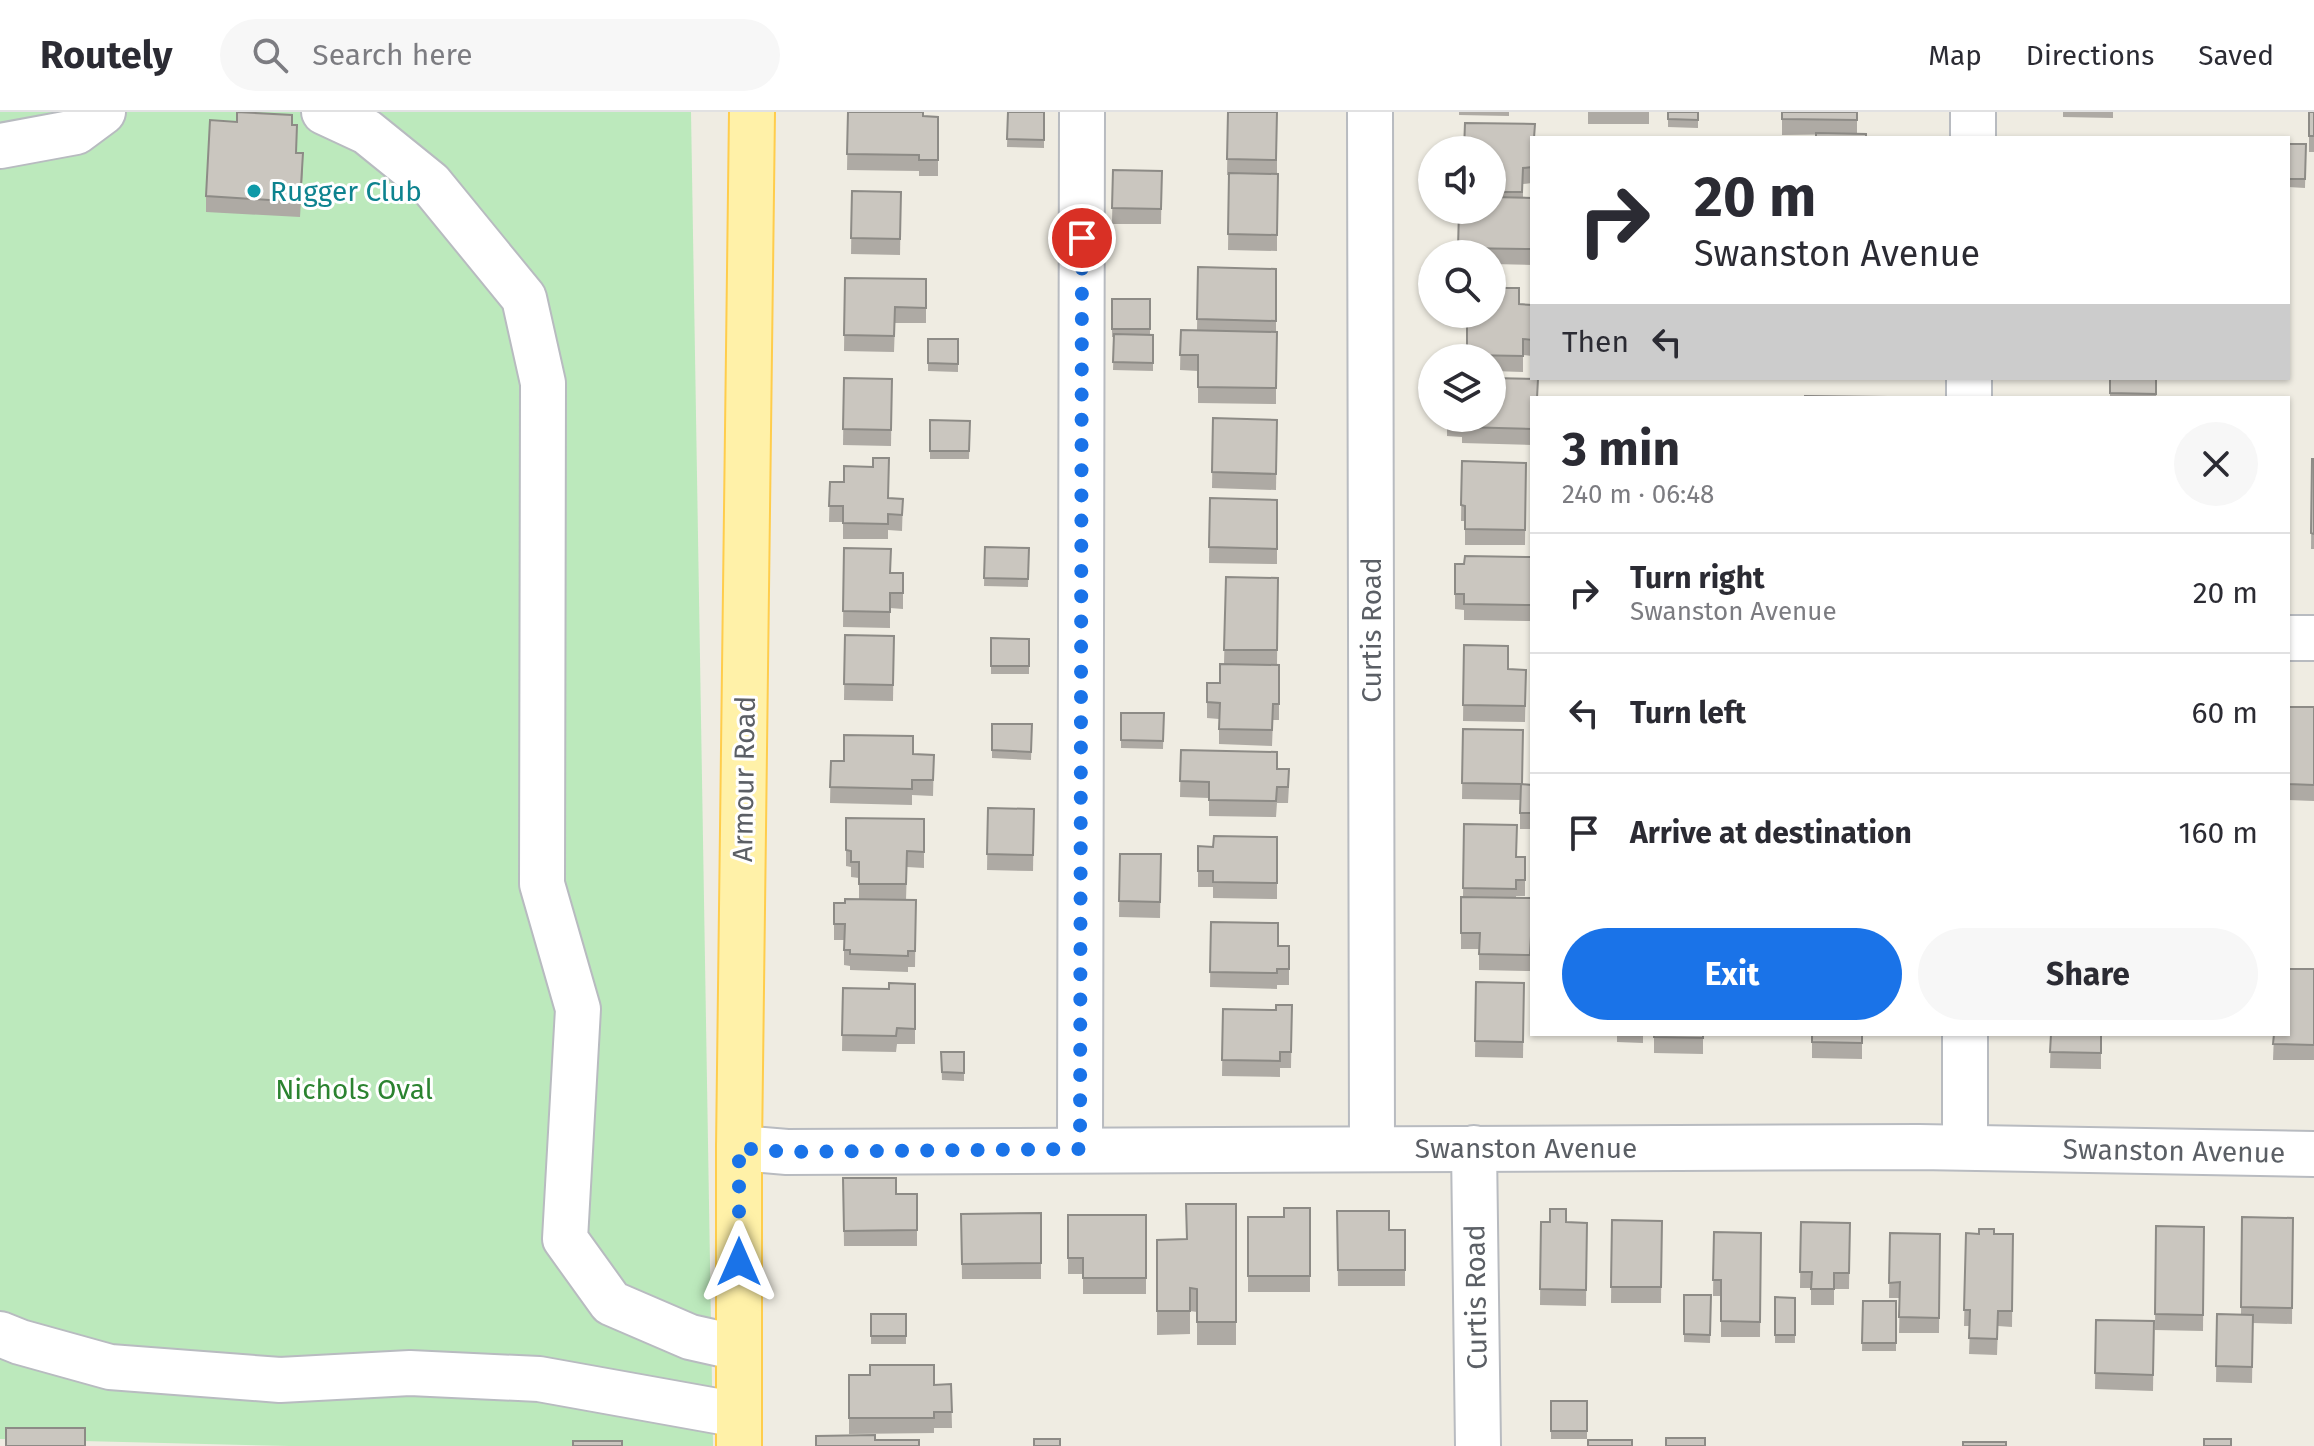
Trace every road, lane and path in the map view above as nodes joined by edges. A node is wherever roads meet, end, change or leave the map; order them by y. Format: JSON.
{"nodes":[{"id":1,"x":103,"y":112,"type":"edge"},
{"id":2,"x":324,"y":112,"type":"edge"},
{"id":3,"x":752,"y":112,"type":"edge"},
{"id":4,"x":1082,"y":112,"type":"edge"},
{"id":5,"x":1370,"y":112,"type":"edge"},
{"id":6,"x":1973,"y":112,"type":"edge"},
{"id":7,"x":1973,"y":136,"type":"edge"},
{"id":8,"x":0,"y":146,"type":"edge"},
{"id":9,"x":2290,"y":638,"type":"edge"},
{"id":10,"x":2314,"y":638,"type":"edge"},
{"id":11,"x":1965,"y":1036,"type":"edge"},
{"id":12,"x":1965,"y":1147,"type":"junction"},
{"id":13,"x":739,"y":1148,"type":"junction"},
{"id":14,"x":1372,"y":1148,"type":"junction"},
{"id":15,"x":1474,"y":1148,"type":"junction"},
{"id":16,"x":1080,"y":1149,"type":"junction"},
{"id":17,"x":2314,"y":1154,"type":"edge"},
{"id":18,"x":0,"y":1334,"type":"edge"},
{"id":19,"x":739,"y":1348,"type":"junction"},
{"id":20,"x":739,"y":1431,"type":"edge"},
{"id":21,"x":1478,"y":1446,"type":"edge"}],
"edges":[{"from":1,"to":8,"type":"street"},
{"from":2,"to":19,"type":"street"},
{"from":3,"to":13,"type":"main road","name":"Armour Road"},
{"from":4,"to":16,"type":"street"},
{"from":5,"to":14,"type":"street","name":"Curtis Road"},
{"from":6,"to":7,"type":"street"},
{"from":9,"to":10,"type":"street"},
{"from":11,"to":12,"type":"street"},
{"from":12,"to":15,"type":"street","name":"Swanston Avenue"},
{"from":12,"to":17,"type":"street","name":"Swanston Avenue"},
{"from":13,"to":16,"type":"street","name":"Swanston Avenue"},
{"from":13,"to":19,"type":"main road","name":"Armour Road"},
{"from":14,"to":15,"type":"street","name":"Swanston Avenue"},
{"from":14,"to":16,"type":"street","name":"Swanston Avenue"},
{"from":15,"to":21,"type":"street","name":"Curtis Road"},
{"from":18,"to":20,"type":"street"},
{"from":19,"to":20,"type":"main road","name":"Armour Road"}]}
